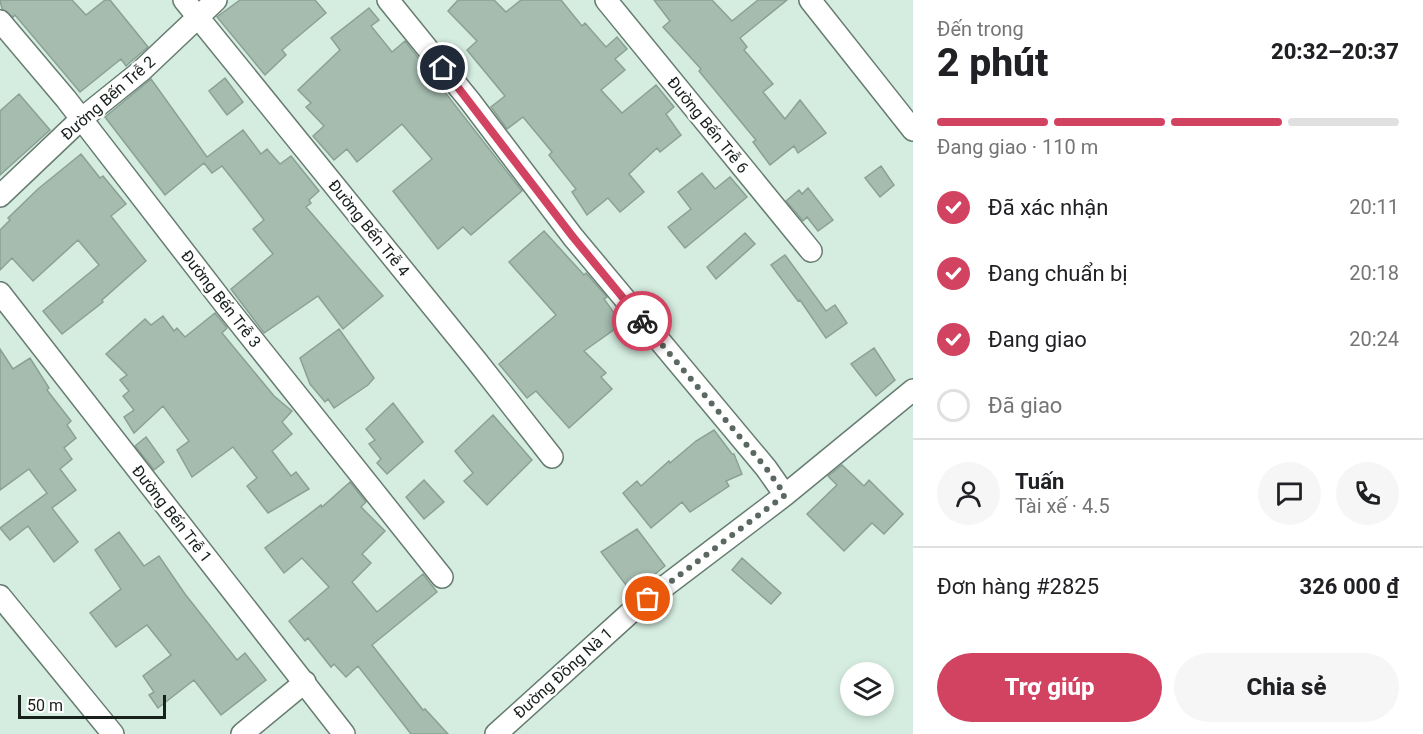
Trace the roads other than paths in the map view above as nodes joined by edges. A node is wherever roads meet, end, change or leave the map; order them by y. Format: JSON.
{"nodes":[{"id":1,"x":216,"y":0,"type":"edge"},
{"id":2,"x":388,"y":0,"type":"edge"},
{"id":3,"x":606,"y":0,"type":"edge"},
{"id":4,"x":810,"y":0,"type":"edge"},
{"id":5,"x":190,"y":8,"type":"edge"},
{"id":6,"x":0,"y":21,"type":"edge"},
{"id":7,"x":80,"y":120,"type":"junction"},
{"id":8,"x":913,"y":130,"type":"edge"},
{"id":9,"x":0,"y":196,"type":"edge"},
{"id":10,"x":811,"y":251,"type":"dead end"},
{"id":11,"x":0,"y":293,"type":"edge"},
{"id":12,"x":913,"y":390,"type":"edge"},
{"id":13,"x":552,"y":457,"type":"dead end"},
{"id":14,"x":785,"y":495,"type":"junction"},
{"id":15,"x":442,"y":577,"type":"dead end"},
{"id":16,"x":0,"y":596,"type":"edge"},
{"id":17,"x":305,"y":682,"type":"junction"},
{"id":18,"x":113,"y":734,"type":"edge"},
{"id":19,"x":242,"y":734,"type":"edge"},
{"id":20,"x":344,"y":734,"type":"edge"},
{"id":21,"x":496,"y":734,"type":"edge"}],
"edges":[{"from":1,"to":5,"type":"street","name":"Đường Bến Trễ 2"},
{"from":2,"to":14,"type":"street"},
{"from":3,"to":10,"type":"street","name":"Đường Bến Trễ 6"},
{"from":4,"to":8,"type":"street"},
{"from":5,"to":7,"type":"street","name":"Đường Bến Trễ 2"},
{"from":5,"to":13,"type":"street","name":"Đường Bến Trễ 4"},
{"from":6,"to":7,"type":"street","name":"Đường Bến Trễ 3"},
{"from":7,"to":9,"type":"street","name":"Đường Bến Trễ 2"},
{"from":7,"to":15,"type":"street","name":"Đường Bến Trễ 3"},
{"from":11,"to":17,"type":"street","name":"Đường Bến Trễ 1"},
{"from":12,"to":14,"type":"street","name":"Đường Đồng Nà 1"},
{"from":14,"to":21,"type":"street","name":"Đường Đồng Nà 1"},
{"from":16,"to":18,"type":"street"},
{"from":17,"to":19,"type":"street"},
{"from":17,"to":20,"type":"street","name":"Đường Bến Trễ 1"}]}
